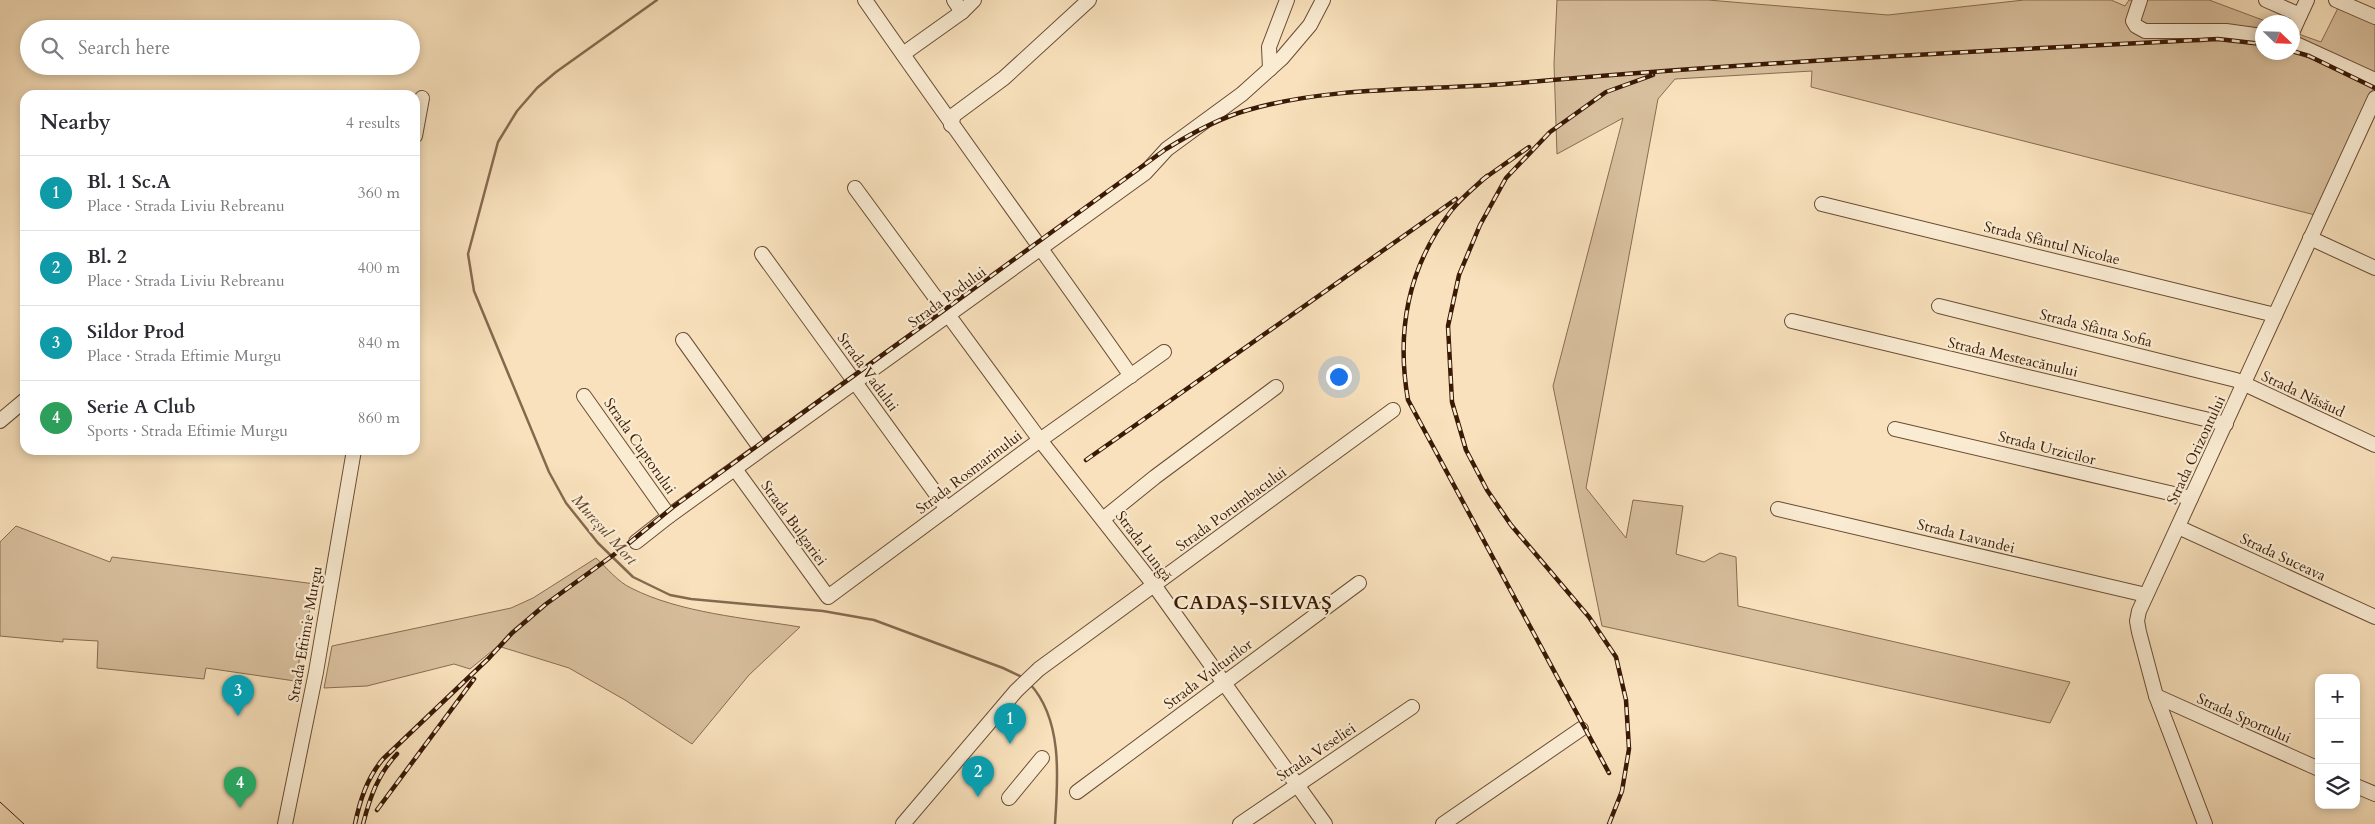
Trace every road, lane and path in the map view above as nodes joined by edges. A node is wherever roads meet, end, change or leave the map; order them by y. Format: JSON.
{"nodes":[{"id":1,"x":865,"y":0,"type":"edge"},
{"id":2,"x":954,"y":0,"type":"edge"},
{"id":3,"x":974,"y":0,"type":"edge"},
{"id":4,"x":1089,"y":0,"type":"edge"},
{"id":5,"x":1287,"y":0,"type":"edge"},
{"id":6,"x":1323,"y":0,"type":"edge"},
{"id":7,"x":2140,"y":0,"type":"edge"},
{"id":8,"x":2266,"y":0,"type":"edge"},
{"id":9,"x":2307,"y":0,"type":"edge"},
{"id":10,"x":2336,"y":0,"type":"edge"},
{"id":11,"x":962,"y":12,"type":"junction"},
{"id":12,"x":2300,"y":15,"type":"joint"},
{"id":13,"x":2375,"y":17,"type":"edge"},
{"id":14,"x":2255,"y":35,"type":"edge"},
{"id":15,"x":2300,"y":46,"type":"edge"},
{"id":16,"x":903,"y":54,"type":"junction"},
{"id":17,"x":1270,"y":69,"type":"junction"},
{"id":18,"x":2375,"y":80,"type":"edge"},
{"id":19,"x":422,"y":98,"type":"dead end"},
{"id":20,"x":2375,"y":98,"type":"edge"},
{"id":21,"x":420,"y":109,"type":"edge"},
{"id":22,"x":951,"y":125,"type":"junction"},
{"id":23,"x":855,"y":188,"type":"dead end"},
{"id":24,"x":1822,"y":204,"type":"dead end"},
{"id":25,"x":2310,"y":238,"type":"junction"},
{"id":26,"x":1042,"y":248,"type":"junction"},
{"id":27,"x":762,"y":254,"type":"dead end"},
{"id":28,"x":2375,"y":268,"type":"edge"},
{"id":29,"x":1939,"y":306,"type":"dead end"},
{"id":30,"x":949,"y":315,"type":"junction"},
{"id":31,"x":2275,"y":315,"type":"junction"},
{"id":32,"x":1792,"y":321,"type":"dead end"},
{"id":33,"x":683,"y":340,"type":"dead end"},
{"id":34,"x":1164,"y":352,"type":"dead end"},
{"id":35,"x":1131,"y":376,"type":"junction"},
{"id":36,"x":856,"y":382,"type":"junction"},
{"id":37,"x":2244,"y":385,"type":"junction"},
{"id":38,"x":1276,"y":387,"type":"dead end"},
{"id":39,"x":584,"y":396,"type":"dead end"},
{"id":40,"x":20,"y":404,"type":"edge"},
{"id":41,"x":1393,"y":410,"type":"dead end"},
{"id":42,"x":0,"y":421,"type":"edge"},
{"id":43,"x":2226,"y":424,"type":"junction"},
{"id":44,"x":1895,"y":429,"type":"dead end"},
{"id":45,"x":1040,"y":440,"type":"junction"},
{"id":46,"x":2375,"y":445,"type":"edge"},
{"id":47,"x":761,"y":449,"type":"junction"},
{"id":48,"x":353,"y":455,"type":"edge"},
{"id":49,"x":734,"y":469,"type":"junction"},
{"id":50,"x":2191,"y":498,"type":"junction"},
{"id":51,"x":947,"y":508,"type":"junction"},
{"id":52,"x":1778,"y":509,"type":"dead end"},
{"id":53,"x":669,"y":516,"type":"junction"},
{"id":54,"x":1103,"y":519,"type":"junction"},
{"id":55,"x":2178,"y":526,"type":"junction"},
{"id":56,"x":636,"y":542,"type":"dead end"},
{"id":57,"x":1359,"y":583,"type":"dead end"},
{"id":58,"x":1154,"y":585,"type":"junction"},
{"id":59,"x":828,"y":596,"type":"joint"},
{"id":60,"x":2146,"y":596,"type":"junction"},
{"id":61,"x":2375,"y":618,"type":"edge"},
{"id":62,"x":1223,"y":683,"type":"junction"},
{"id":63,"x":2156,"y":696,"type":"junction"},
{"id":64,"x":1412,"y":707,"type":"dead end"},
{"id":65,"x":1580,"y":729,"type":"dead end"},
{"id":66,"x":1042,"y":758,"type":"dead end"},
{"id":67,"x":2315,"y":767,"type":"edge"},
{"id":68,"x":1297,"y":784,"type":"junction"},
{"id":69,"x":2360,"y":788,"type":"edge"},
{"id":70,"x":1077,"y":792,"type":"dead end"},
{"id":71,"x":2375,"y":794,"type":"edge"},
{"id":72,"x":1009,"y":798,"type":"dead end"},
{"id":73,"x":285,"y":824,"type":"edge"},
{"id":74,"x":904,"y":824,"type":"edge"},
{"id":75,"x":1240,"y":824,"type":"edge"},
{"id":76,"x":1325,"y":824,"type":"edge"},
{"id":77,"x":1443,"y":824,"type":"edge"},
{"id":78,"x":2205,"y":824,"type":"edge"}],
"edges":[{"from":1,"to":16,"type":"street"},
{"from":2,"to":11,"type":"street"},
{"from":3,"to":11,"type":"street"},
{"from":4,"to":22,"type":"street"},
{"from":5,"to":17,"type":"street"},
{"from":6,"to":17,"type":"street","name":"Strada Podului"},
{"from":7,"to":14,"type":"street"},
{"from":8,"to":12,"type":"street"},
{"from":9,"to":12,"type":"street"},
{"from":10,"to":13,"type":"street"},
{"from":11,"to":16,"type":"street"},
{"from":15,"to":18,"type":"street"},
{"from":16,"to":22,"type":"street"},
{"from":17,"to":26,"type":"street","name":"Strada Podului"},
{"from":19,"to":21,"type":"street"},
{"from":20,"to":25,"type":"street","name":"Strada Orizontului"},
{"from":22,"to":26,"type":"street"},
{"from":23,"to":30,"type":"street","name":"Strada Lungă"},
{"from":24,"to":31,"type":"street","name":"Strada Sfântul Nicolae"},
{"from":25,"to":28,"type":"street"},
{"from":25,"to":31,"type":"street","name":"Strada Orizontului"},
{"from":26,"to":30,"type":"street","name":"Strada Podului"},
{"from":26,"to":35,"type":"street"},
{"from":27,"to":36,"type":"street","name":"Strada Vadului"},
{"from":29,"to":37,"type":"street","name":"Strada Sfânta Sofia"},
{"from":30,"to":36,"type":"street","name":"Strada Podului"},
{"from":30,"to":45,"type":"street","name":"Strada Lungă"},
{"from":31,"to":37,"type":"street","name":"Strada Orizontului"},
{"from":32,"to":43,"type":"street","name":"Strada Mesteacănului"},
{"from":33,"to":47,"type":"street"},
{"from":34,"to":35,"type":"street","name":"Strada Rosmarinului"},
{"from":35,"to":45,"type":"street","name":"Strada Rosmarinului"},
{"from":36,"to":47,"type":"street","name":"Strada Podului"},
{"from":36,"to":51,"type":"street","name":"Strada Vadului"},
{"from":37,"to":43,"type":"street","name":"Strada Orizontului"},
{"from":37,"to":46,"type":"street","name":"Strada Năsăud"},
{"from":38,"to":54,"type":"street"},
{"from":39,"to":53,"type":"street","name":"Strada Cuptorului"},
{"from":40,"to":42,"type":"street"},
{"from":41,"to":58,"type":"street","name":"Strada Porumbacului"},
{"from":43,"to":50,"type":"street","name":"Strada Orizontului"},
{"from":44,"to":50,"type":"street","name":"Strada Urzicilor"},
{"from":45,"to":51,"type":"street","name":"Strada Rosmarinului"},
{"from":45,"to":54,"type":"street","name":"Strada Lungă"},
{"from":47,"to":49,"type":"street","name":"Strada Podului"},
{"from":48,"to":73,"type":"street","name":"Strada Eftimie Murgu"},
{"from":49,"to":53,"type":"street","name":"Strada Podului"},
{"from":49,"to":59,"type":"street","name":"Strada Bulgariei"},
{"from":50,"to":55,"type":"street","name":"Strada Orizontului"},
{"from":51,"to":59,"type":"street","name":"Strada Rosmarinului"},
{"from":52,"to":60,"type":"street","name":"Strada Lavandei"},
{"from":53,"to":56,"type":"street","name":"Strada Podului"},
{"from":54,"to":58,"type":"street","name":"Strada Lungă"},
{"from":55,"to":60,"type":"street","name":"Strada Orizontului"},
{"from":55,"to":61,"type":"street","name":"Strada Suceava"},
{"from":57,"to":62,"type":"street","name":"Strada Vulturilor"},
{"from":58,"to":62,"type":"street","name":"Strada Lungă"},
{"from":58,"to":74,"type":"street","name":"Strada Porumbacului"},
{"from":60,"to":63,"type":"street","name":"Strada Orizontului"},
{"from":62,"to":68,"type":"street","name":"Strada Lungă"},
{"from":62,"to":70,"type":"street","name":"Strada Vulturilor"},
{"from":63,"to":67,"type":"street","name":"Strada Sportului"},
{"from":63,"to":78,"type":"street","name":"Strada Orizontului"},
{"from":64,"to":68,"type":"street","name":"Strada Veseliei"},
{"from":65,"to":77,"type":"street"},
{"from":66,"to":72,"type":"street"},
{"from":68,"to":75,"type":"street","name":"Strada Veseliei"},
{"from":68,"to":76,"type":"street","name":"Strada Lungă"},
{"from":69,"to":71,"type":"street"}]}
